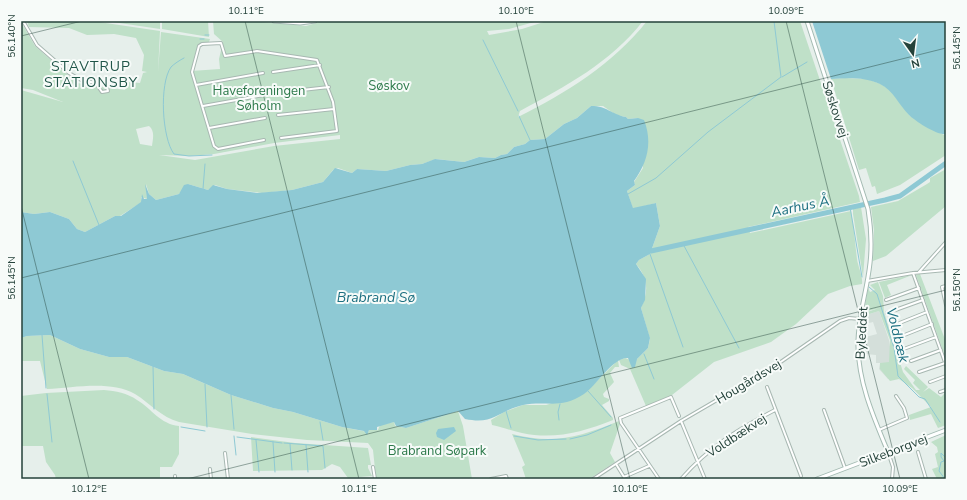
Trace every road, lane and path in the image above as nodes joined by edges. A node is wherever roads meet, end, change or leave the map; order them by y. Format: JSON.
{"nodes":[{"id":1,"x":23,"y":21,"type":"edge"},
{"id":2,"x":274,"y":21,"type":"edge"},
{"id":3,"x":315,"y":21,"type":"edge"},
{"id":4,"x":807,"y":21,"type":"edge"},
{"id":5,"x":320,"y":66,"type":"junction"},
{"id":6,"x":273,"y":72,"type":"dead end"},
{"id":7,"x":263,"y":73,"type":"dead end"},
{"id":8,"x":95,"y":82,"type":"junction"},
{"id":9,"x":196,"y":85,"type":"junction"},
{"id":10,"x":329,"y":87,"type":"junction"},
{"id":11,"x":275,"y":93,"type":"dead end"},
{"id":12,"x":264,"y":95,"type":"dead end"},
{"id":13,"x":203,"y":106,"type":"junction"},
{"id":14,"x":334,"y":109,"type":"junction"},
{"id":15,"x":278,"y":116,"type":"dead end"},
{"id":16,"x":265,"y":118,"type":"dead end"},
{"id":17,"x":210,"y":128,"type":"junction"},
{"id":18,"x":281,"y":138,"type":"dead end"},
{"id":19,"x":264,"y":140,"type":"dead end"},
{"id":20,"x":946,"y":242,"type":"edge"},
{"id":21,"x":946,"y":270,"type":"edge"},
{"id":22,"x":913,"y":272,"type":"junction"},
{"id":23,"x":919,"y":272,"type":"junction"},
{"id":24,"x":867,"y":281,"type":"junction"},
{"id":25,"x":946,"y":286,"type":"edge"},
{"id":26,"x":919,"y":288,"type":"junction"},
{"id":27,"x":886,"y":300,"type":"dead end"},
{"id":28,"x":923,"y":300,"type":"junction"},
{"id":29,"x":946,"y":305,"type":"edge"},
{"id":30,"x":888,"y":312,"type":"dead end"},
{"id":31,"x":928,"y":312,"type":"junction"},
{"id":32,"x":860,"y":319,"type":"junction"},
{"id":33,"x":932,"y":324,"type":"junction"},
{"id":34,"x":892,"y":326,"type":"dead end"},
{"id":35,"x":936,"y":336,"type":"junction"},
{"id":36,"x":897,"y":338,"type":"dead end"},
{"id":37,"x":901,"y":350,"type":"dead end"},
{"id":38,"x":941,"y":350,"type":"junction"},
{"id":39,"x":911,"y":361,"type":"dead end"},
{"id":40,"x":946,"y":364,"type":"edge"},
{"id":41,"x":919,"y":372,"type":"dead end"},
{"id":42,"x":946,"y":376,"type":"edge"},
{"id":43,"x":930,"y":382,"type":"dead end"},
{"id":44,"x":767,"y":387,"type":"dead end"},
{"id":45,"x":946,"y":390,"type":"edge"},
{"id":46,"x":940,"y":392,"type":"dead end"},
{"id":47,"x":896,"y":396,"type":"dead end"},
{"id":48,"x":776,"y":410,"type":"junction"},
{"id":49,"x":824,"y":410,"type":"dead end"},
{"id":50,"x":679,"y":416,"type":"dead end"},
{"id":51,"x":681,"y":421,"type":"junction"},
{"id":52,"x":879,"y":430,"type":"junction"},
{"id":53,"x":946,"y":430,"type":"edge"},
{"id":54,"x":638,"y":449,"type":"junction"},
{"id":55,"x":888,"y":452,"type":"junction"},
{"id":56,"x":918,"y":452,"type":"dead end"},
{"id":57,"x":225,"y":454,"type":"dead end"},
{"id":58,"x":698,"y":460,"type":"junction"},
{"id":59,"x":616,"y":464,"type":"junction"},
{"id":60,"x":650,"y":465,"type":"junction"},
{"id":61,"x":373,"y":467,"type":"dead end"},
{"id":62,"x":846,"y":468,"type":"junction"},
{"id":63,"x":210,"y":469,"type":"dead end"},
{"id":64,"x":801,"y":476,"type":"dead end"},
{"id":65,"x":507,"y":478,"type":"edge"},
{"id":66,"x":211,"y":479,"type":"edge"},
{"id":67,"x":228,"y":479,"type":"edge"},
{"id":68,"x":375,"y":479,"type":"edge"},
{"id":69,"x":491,"y":479,"type":"edge"},
{"id":70,"x":593,"y":479,"type":"edge"},
{"id":71,"x":659,"y":479,"type":"edge"},
{"id":72,"x":681,"y":479,"type":"edge"},
{"id":73,"x":705,"y":479,"type":"edge"},
{"id":74,"x":817,"y":479,"type":"edge"},
{"id":75,"x":892,"y":479,"type":"edge"},
{"id":76,"x":926,"y":479,"type":"edge"}],
"edges":[{"from":1,"to":8,"type":"street"},
{"from":2,"to":3,"type":"street"},
{"from":4,"to":24,"type":"street","name":"Søskovvej"},
{"from":5,"to":6,"type":"street"},
{"from":5,"to":9,"type":"street"},
{"from":5,"to":10,"type":"street"},
{"from":7,"to":9,"type":"street"},
{"from":8,"to":8,"type":"street"},
{"from":9,"to":13,"type":"street"},
{"from":10,"to":11,"type":"street"},
{"from":10,"to":14,"type":"street"},
{"from":12,"to":13,"type":"street"},
{"from":13,"to":17,"type":"street"},
{"from":14,"to":15,"type":"street"},
{"from":14,"to":18,"type":"street"},
{"from":16,"to":17,"type":"street"},
{"from":17,"to":19,"type":"street"},
{"from":20,"to":23,"type":"street"},
{"from":21,"to":23,"type":"street"},
{"from":22,"to":23,"type":"street"},
{"from":22,"to":24,"type":"street"},
{"from":22,"to":26,"type":"street"},
{"from":24,"to":32,"type":"street","name":"Byleddet"},
{"from":25,"to":29,"type":"street"},
{"from":26,"to":27,"type":"street"},
{"from":26,"to":28,"type":"street"},
{"from":28,"to":30,"type":"street"},
{"from":28,"to":31,"type":"street"},
{"from":31,"to":33,"type":"street"},
{"from":31,"to":34,"type":"street"},
{"from":32,"to":51,"type":"street","name":"Hougårdsvej"},
{"from":32,"to":52,"type":"street","name":"Byleddet"},
{"from":33,"to":35,"type":"street"},
{"from":33,"to":36,"type":"street"},
{"from":35,"to":37,"type":"street"},
{"from":35,"to":38,"type":"street"},
{"from":38,"to":39,"type":"street"},
{"from":38,"to":40,"type":"street"},
{"from":40,"to":41,"type":"street"},
{"from":42,"to":43,"type":"street"},
{"from":44,"to":48,"type":"street"},
{"from":45,"to":46,"type":"street"},
{"from":47,"to":52,"type":"street"},
{"from":48,"to":58,"type":"street","name":"Voldbækvej"},
{"from":48,"to":64,"type":"street"},
{"from":49,"to":62,"type":"street"},
{"from":50,"to":54,"type":"street"},
{"from":51,"to":54,"type":"street","name":"Hougårdsvej"},
{"from":51,"to":58,"type":"street"},
{"from":52,"to":55,"type":"street","name":"Byleddet"},
{"from":53,"to":55,"type":"street","name":"Silkeborgvej"},
{"from":54,"to":59,"type":"street","name":"Hougårdsvej"},
{"from":54,"to":60,"type":"street"},
{"from":55,"to":62,"type":"street","name":"Silkeborgvej"},
{"from":55,"to":75,"type":"street"},
{"from":56,"to":76,"type":"street"},
{"from":57,"to":67,"type":"street"},
{"from":58,"to":72,"type":"street","name":"Voldbækvej"},
{"from":58,"to":73,"type":"street"},
{"from":59,"to":60,"type":"street"},
{"from":59,"to":70,"type":"street","name":"Hougårdsvej"},
{"from":60,"to":71,"type":"street"},
{"from":61,"to":68,"type":"street"},
{"from":62,"to":74,"type":"street","name":"Silkeborgvej"},
{"from":63,"to":66,"type":"street"},
{"from":65,"to":69,"type":"street"}]}
